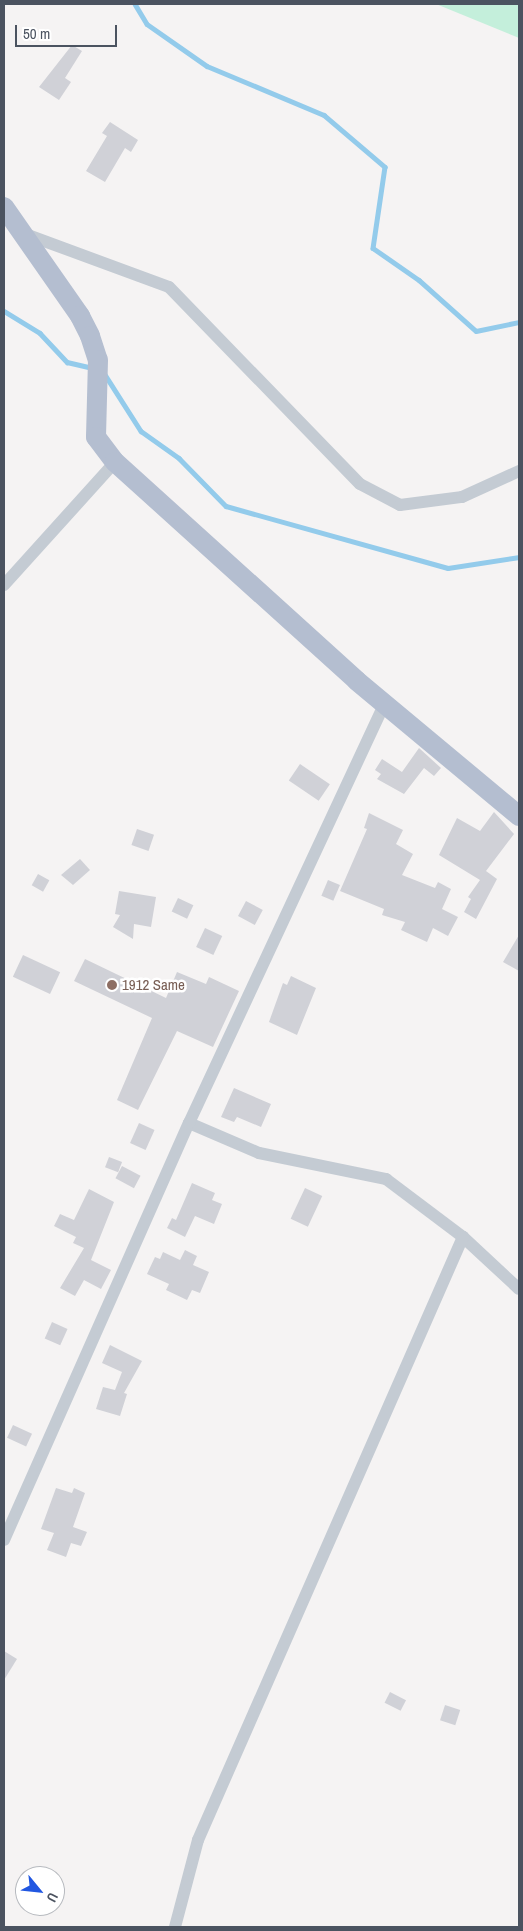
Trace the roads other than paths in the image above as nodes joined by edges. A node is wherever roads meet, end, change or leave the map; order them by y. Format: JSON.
{"nodes":[{"id":1,"x":4,"y":207,"type":"edge"},
{"id":2,"x":25,"y":234,"type":"junction"},
{"id":3,"x":115,"y":462,"type":"junction"},
{"id":4,"x":519,"y":471,"type":"edge"},
{"id":5,"x":4,"y":585,"type":"edge"},
{"id":6,"x":384,"y":704,"type":"junction"},
{"id":7,"x":519,"y":816,"type":"edge"},
{"id":8,"x":189,"y":1122,"type":"junction"},
{"id":9,"x":463,"y":1237,"type":"junction"},
{"id":10,"x":519,"y":1289,"type":"edge"},
{"id":11,"x":4,"y":1540,"type":"edge"},
{"id":12,"x":174,"y":1927,"type":"edge"}],
"edges":[{"from":1,"to":2,"type":"main road"},
{"from":2,"to":3,"type":"main road"},
{"from":2,"to":4,"type":"street"},
{"from":3,"to":5,"type":"street"},
{"from":3,"to":6,"type":"main road"},
{"from":6,"to":7,"type":"main road"},
{"from":6,"to":8,"type":"street"},
{"from":8,"to":9,"type":"street"},
{"from":8,"to":11,"type":"street"},
{"from":9,"to":10,"type":"street"},
{"from":9,"to":12,"type":"street"}]}
